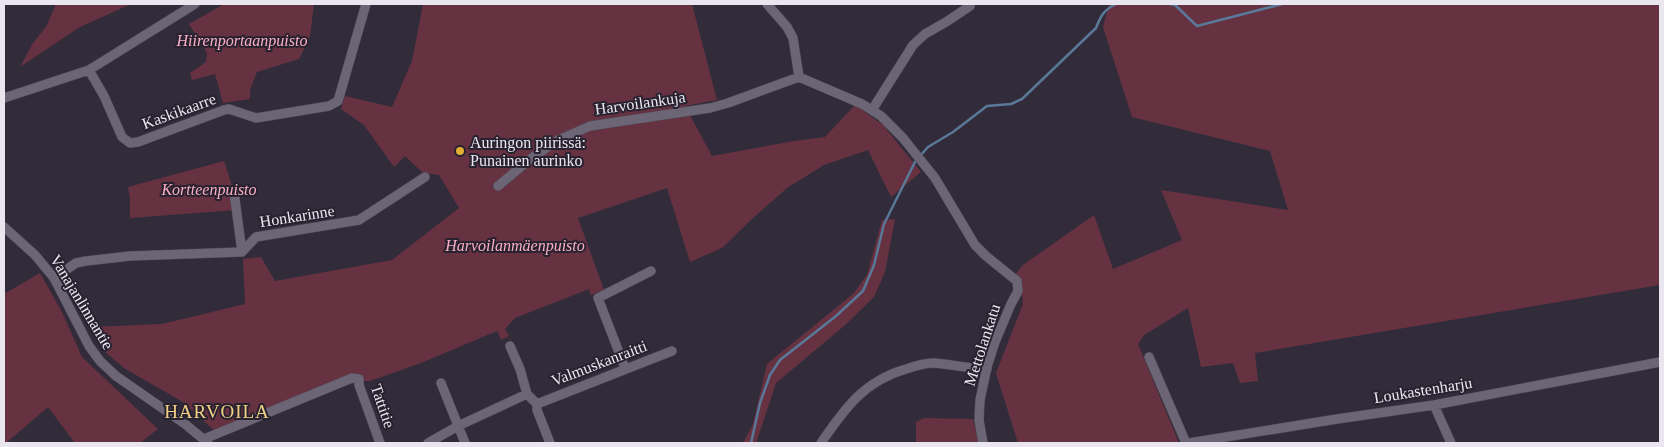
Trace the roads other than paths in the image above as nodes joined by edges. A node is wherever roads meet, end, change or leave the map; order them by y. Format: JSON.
{"nodes":[{"id":1,"x":195,"y":4,"type":"edge"},
{"id":2,"x":366,"y":4,"type":"edge"},
{"id":3,"x":766,"y":4,"type":"edge"},
{"id":4,"x":970,"y":6,"type":"dead end"},
{"id":5,"x":89,"y":70,"type":"junction"},
{"id":6,"x":799,"y":77,"type":"junction"},
{"id":7,"x":4,"y":98,"type":"edge"},
{"id":8,"x":872,"y":110,"type":"junction"},
{"id":9,"x":425,"y":177,"type":"dead end"},
{"id":10,"x":498,"y":186,"type":"dead end"},
{"id":11,"x":234,"y":192,"type":"dead end"},
{"id":12,"x":4,"y":227,"type":"edge"},
{"id":13,"x":242,"y":252,"type":"junction"},
{"id":14,"x":651,"y":271,"type":"dead end"},
{"id":15,"x":54,"y":278,"type":"junction"},
{"id":16,"x":510,"y":346,"type":"dead end"},
{"id":17,"x":672,"y":351,"type":"dead end"},
{"id":18,"x":1149,"y":357,"type":"dead end"},
{"id":19,"x":1660,"y":362,"type":"edge"},
{"id":20,"x":625,"y":368,"type":"junction"},
{"id":21,"x":987,"y":369,"type":"junction"},
{"id":22,"x":441,"y":383,"type":"dead end"},
{"id":23,"x":527,"y":394,"type":"junction"},
{"id":24,"x":537,"y":404,"type":"junction"},
{"id":25,"x":1434,"y":405,"type":"junction"},
{"id":26,"x":458,"y":426,"type":"junction"},
{"id":27,"x":206,"y":441,"type":"edge"},
{"id":28,"x":380,"y":443,"type":"edge"},
{"id":29,"x":428,"y":443,"type":"edge"},
{"id":30,"x":465,"y":443,"type":"edge"},
{"id":31,"x":550,"y":443,"type":"edge"},
{"id":32,"x":822,"y":443,"type":"edge"},
{"id":33,"x":983,"y":443,"type":"edge"},
{"id":34,"x":1187,"y":443,"type":"edge"},
{"id":35,"x":1451,"y":443,"type":"edge"}],
"edges":[{"from":1,"to":5,"type":"street"},
{"from":2,"to":5,"type":"street","name":"Kaskikaarre"},
{"from":3,"to":6,"type":"street"},
{"from":4,"to":8,"type":"street"},
{"from":5,"to":7,"type":"street"},
{"from":6,"to":8,"type":"street"},
{"from":6,"to":10,"type":"street","name":"Harvoilankuja"},
{"from":8,"to":21,"type":"street","name":"Mettolankatu"},
{"from":9,"to":13,"type":"street","name":"Honkarinne"},
{"from":11,"to":13,"type":"street"},
{"from":12,"to":15,"type":"street","name":"Vanajanlinnantie"},
{"from":13,"to":15,"type":"street"},
{"from":14,"to":20,"type":"street"},
{"from":15,"to":27,"type":"street","name":"Vanajanlinnantie"},
{"from":16,"to":23,"type":"street"},
{"from":17,"to":20,"type":"street","name":"Valmuskanraitti"},
{"from":18,"to":34,"type":"street"},
{"from":19,"to":25,"type":"street","name":"Loukastenharju"},
{"from":20,"to":24,"type":"street","name":"Valmuskanraitti"},
{"from":21,"to":32,"type":"street"},
{"from":21,"to":33,"type":"street","name":"Mettolankatu"},
{"from":22,"to":26,"type":"street"},
{"from":23,"to":24,"type":"street"},
{"from":23,"to":26,"type":"street"},
{"from":24,"to":31,"type":"street"},
{"from":25,"to":34,"type":"street","name":"Loukastenharju"},
{"from":25,"to":35,"type":"street"},
{"from":26,"to":29,"type":"street"},
{"from":26,"to":30,"type":"street"},
{"from":27,"to":28,"type":"street","name":"Tattitie"}]}
